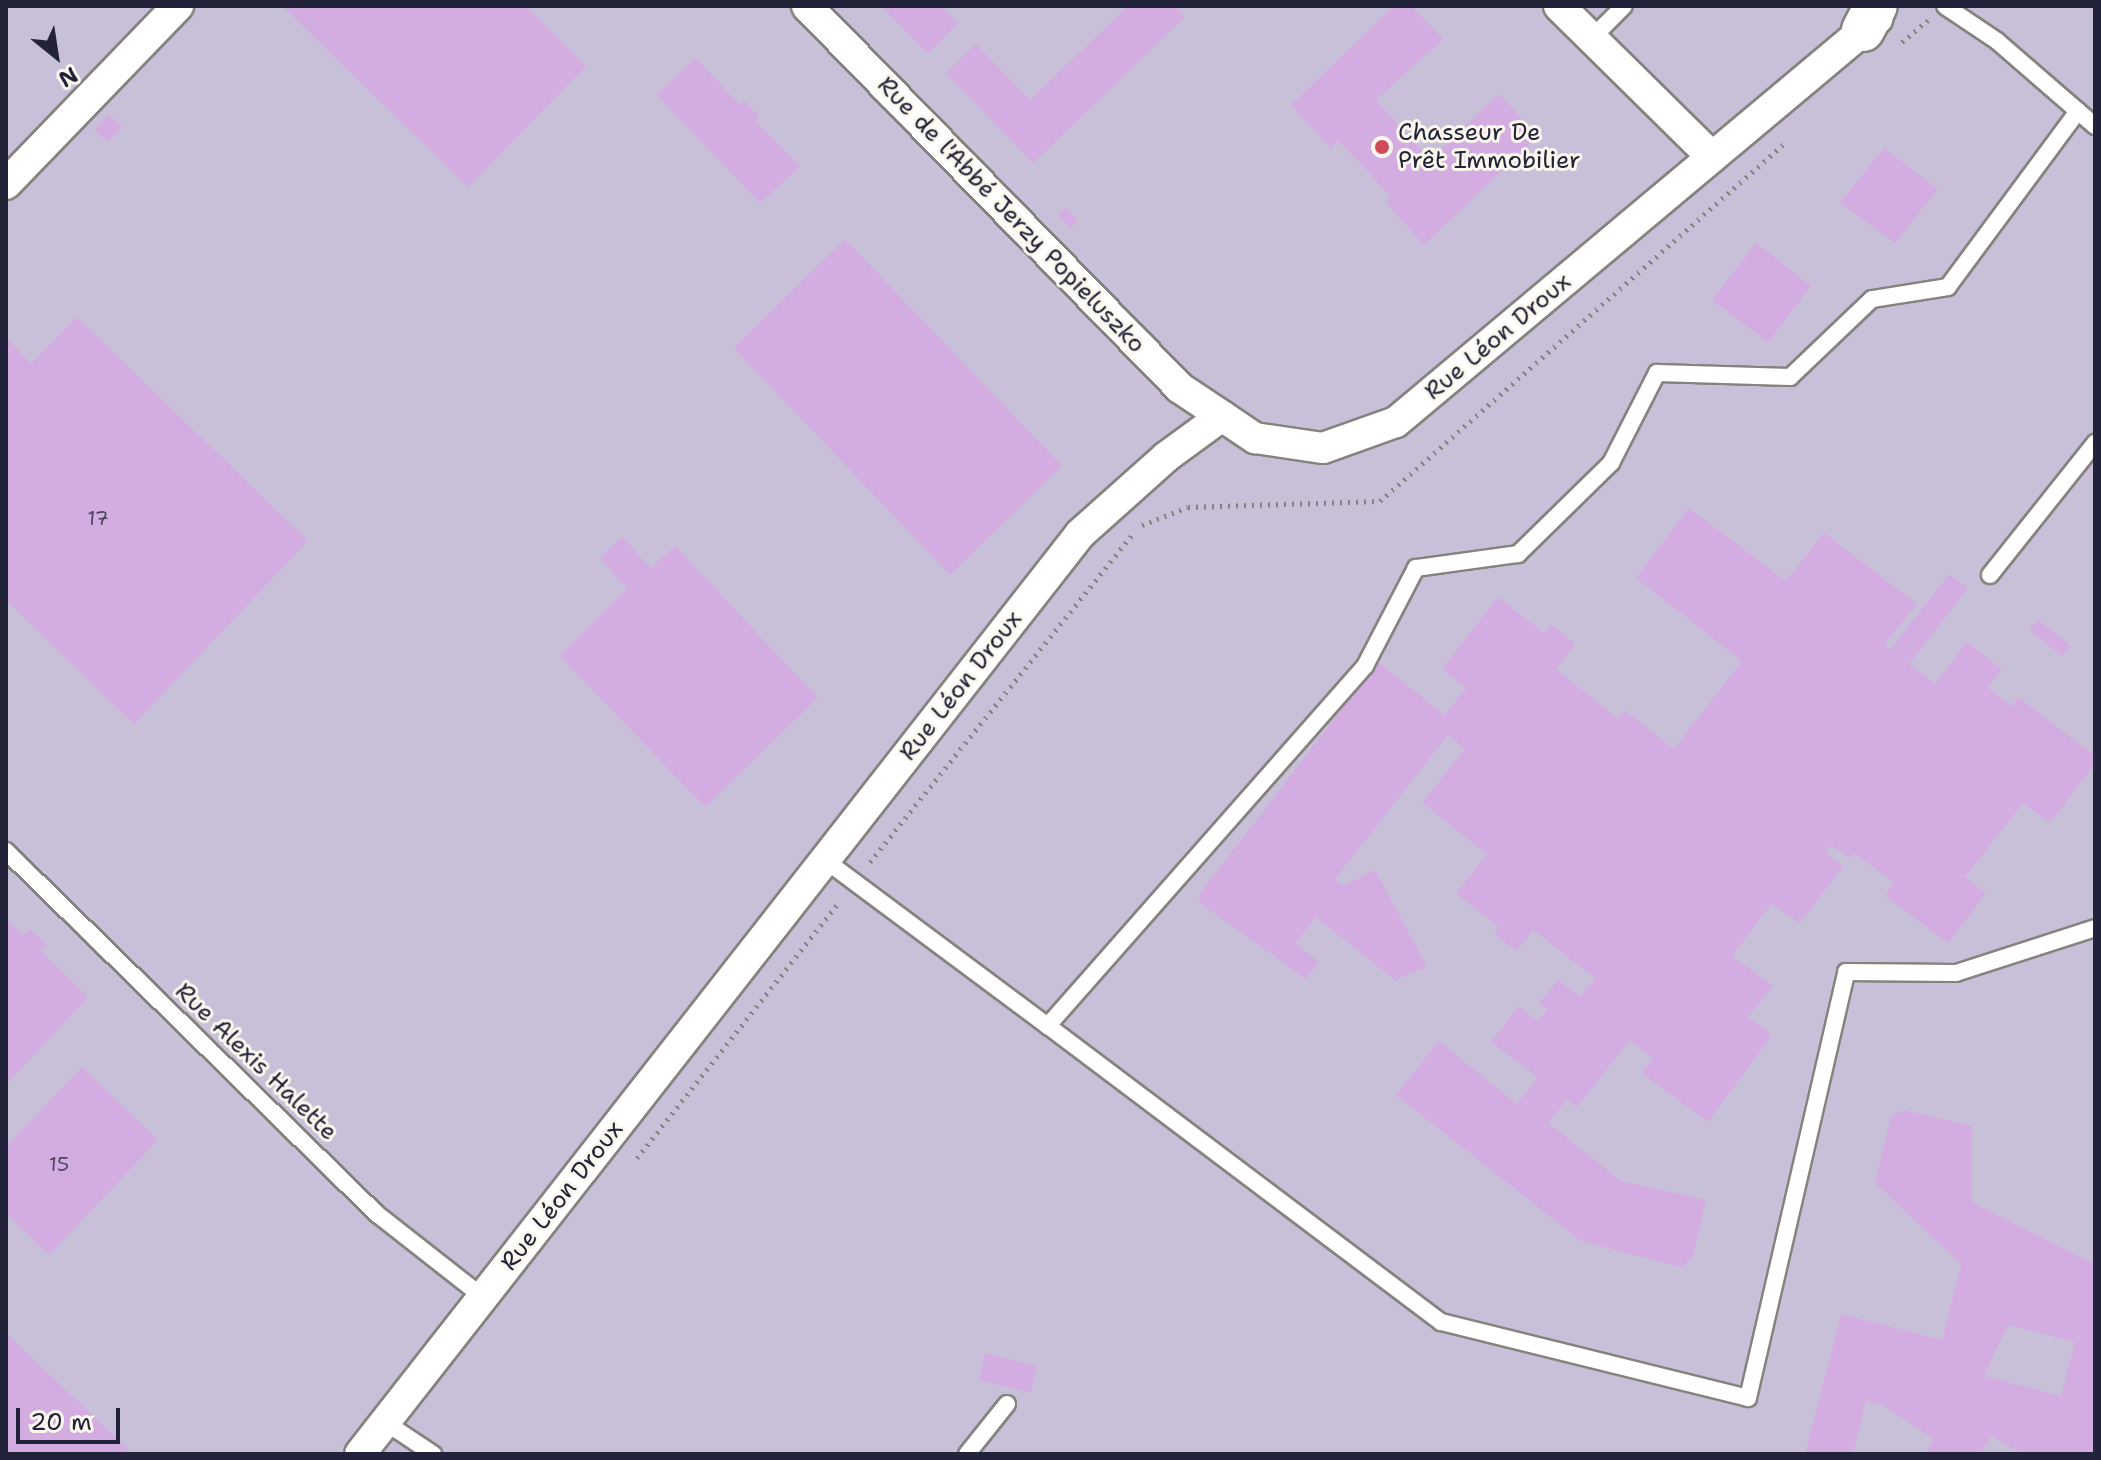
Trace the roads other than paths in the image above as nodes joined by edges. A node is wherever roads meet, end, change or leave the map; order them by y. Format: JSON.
{"nodes":[{"id":1,"x":178,"y":6,"type":"edge"},
{"id":2,"x":807,"y":6,"type":"edge"},
{"id":3,"x":1559,"y":6,"type":"edge"},
{"id":4,"x":1624,"y":6,"type":"edge"},
{"id":5,"x":1945,"y":6,"type":"edge"},
{"id":6,"x":1878,"y":14,"type":"edge"},
{"id":7,"x":1592,"y":38,"type":"junction"},
{"id":8,"x":2078,"y":111,"type":"junction"},
{"id":9,"x":2095,"y":126,"type":"edge"},
{"id":10,"x":1712,"y":157,"type":"junction"},
{"id":11,"x":6,"y":184,"type":"edge"},
{"id":12,"x":1222,"y":416,"type":"junction"},
{"id":13,"x":2095,"y":443,"type":"edge"},
{"id":14,"x":1990,"y":575,"type":"dead end"},
{"id":15,"x":6,"y":851,"type":"edge"},
{"id":16,"x":825,"y":860,"type":"junction"},
{"id":17,"x":2095,"y":928,"type":"edge"},
{"id":18,"x":1048,"y":1026,"type":"junction"},
{"id":19,"x":483,"y":1297,"type":"junction"},
{"id":20,"x":1007,"y":1404,"type":"dead end"},
{"id":21,"x":385,"y":1422,"type":"junction"},
{"id":22,"x":360,"y":1454,"type":"edge"},
{"id":23,"x":433,"y":1454,"type":"edge"},
{"id":24,"x":967,"y":1454,"type":"edge"}],
"edges":[{"from":1,"to":11,"type":"street"},
{"from":2,"to":12,"type":"street","name":"Rue de l'Abbé Jerzy Popieluszko"},
{"from":3,"to":7,"type":"street"},
{"from":4,"to":7,"type":"lane"},
{"from":5,"to":8,"type":"lane"},
{"from":6,"to":10,"type":"street","name":"Rue Léon Droux"},
{"from":7,"to":10,"type":"street"},
{"from":8,"to":9,"type":"lane"},
{"from":8,"to":18,"type":"lane"},
{"from":10,"to":12,"type":"street","name":"Rue Léon Droux"},
{"from":12,"to":16,"type":"street","name":"Rue Léon Droux"},
{"from":13,"to":14,"type":"lane"},
{"from":15,"to":19,"type":"lane","name":"Rue Alexis Halette"},
{"from":16,"to":18,"type":"lane"},
{"from":16,"to":19,"type":"street","name":"Rue Léon Droux"},
{"from":17,"to":18,"type":"lane"},
{"from":19,"to":21,"type":"street","name":"Rue Léon Droux"},
{"from":20,"to":24,"type":"lane"},
{"from":21,"to":22,"type":"street","name":"Rue Léon Droux"},
{"from":21,"to":23,"type":"lane"}]}
